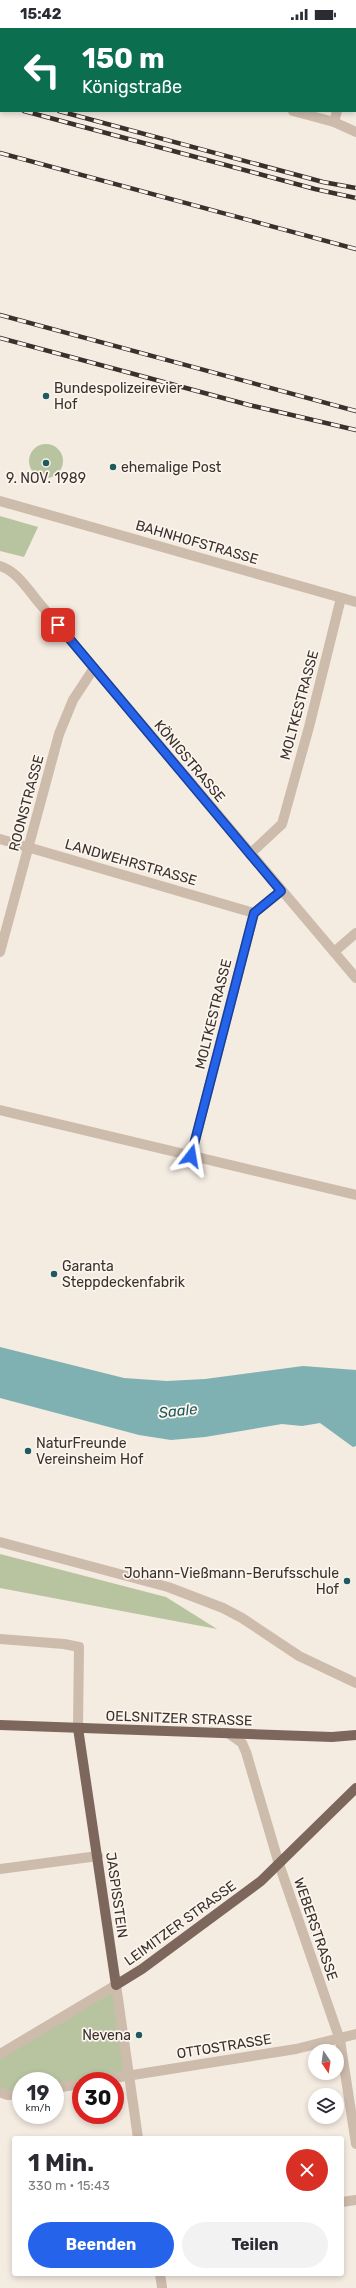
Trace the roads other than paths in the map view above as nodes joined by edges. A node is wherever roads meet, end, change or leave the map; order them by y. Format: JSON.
{"nodes":[{"id":1,"x":297,"y":112,"type":"edge"},
{"id":2,"x":337,"y":112,"type":"edge"},
{"id":3,"x":334,"y":122,"type":"junction"},
{"id":4,"x":356,"y":132,"type":"edge"},
{"id":5,"x":0,"y":501,"type":"edge"},
{"id":6,"x":0,"y":566,"type":"edge"},
{"id":7,"x":341,"y":598,"type":"junction"},
{"id":8,"x":356,"y":602,"type":"edge"},
{"id":9,"x":94,"y":668,"type":"junction"},
{"id":10,"x":0,"y":839,"type":"edge"},
{"id":11,"x":30,"y":848,"type":"junction"},
{"id":12,"x":250,"y":854,"type":"junction"},
{"id":13,"x":281,"y":891,"type":"junction"},
{"id":14,"x":254,"y":913,"type":"junction"},
{"id":15,"x":356,"y":933,"type":"edge"},
{"id":16,"x":0,"y":952,"type":"edge"},
{"id":17,"x":334,"y":952,"type":"junction"},
{"id":18,"x":356,"y":978,"type":"edge"},
{"id":19,"x":0,"y":1110,"type":"edge"},
{"id":20,"x":191,"y":1156,"type":"junction"},
{"id":21,"x":356,"y":1195,"type":"edge"},
{"id":22,"x":0,"y":1542,"type":"edge"},
{"id":23,"x":0,"y":1639,"type":"edge"},
{"id":24,"x":356,"y":1682,"type":"edge"},
{"id":25,"x":0,"y":1725,"type":"edge"},
{"id":26,"x":78,"y":1728,"type":"junction"},
{"id":27,"x":228,"y":1734,"type":"junction"},
{"id":28,"x":356,"y":1735,"type":"edge"},
{"id":29,"x":356,"y":1788,"type":"edge"},
{"id":30,"x":98,"y":1856,"type":"junction"},
{"id":31,"x":279,"y":1864,"type":"junction"},
{"id":32,"x":0,"y":1869,"type":"edge"},
{"id":33,"x":116,"y":1985,"type":"junction"},
{"id":34,"x":356,"y":2034,"type":"edge"},
{"id":35,"x":340,"y":2040,"type":"junction"},
{"id":36,"x":0,"y":2054,"type":"edge"},
{"id":37,"x":127,"y":2075,"type":"junction"},
{"id":38,"x":124,"y":2076,"type":"edge"},
{"id":39,"x":0,"y":2092,"type":"edge"},
{"id":40,"x":12,"y":2095,"type":"edge"},
{"id":41,"x":138,"y":2136,"type":"edge"},
{"id":42,"x":356,"y":2144,"type":"edge"},
{"id":43,"x":356,"y":2200,"type":"edge"},
{"id":44,"x":344,"y":2202,"type":"edge"},
{"id":45,"x":160,"y":2276,"type":"edge"},
{"id":46,"x":162,"y":2287,"type":"edge"}],
"edges":[{"from":1,"to":3,"type":"street"},
{"from":2,"to":3,"type":"street"},
{"from":3,"to":4,"type":"street"},
{"from":5,"to":7,"type":"street","name":"BAHNHOFSTRASSE"},
{"from":6,"to":9,"type":"street","name":"KÖNIGSTRASSE"},
{"from":7,"to":8,"type":"street","name":"BAHNHOFSTRASSE"},
{"from":7,"to":12,"type":"street","name":"MOLTKESTRASSE"},
{"from":9,"to":11,"type":"street","name":"ROONSTRASSE"},
{"from":9,"to":12,"type":"street","name":"KÖNIGSTRASSE"},
{"from":10,"to":11,"type":"street","name":"LANDWEHRSTRASSE"},
{"from":11,"to":14,"type":"street","name":"LANDWEHRSTRASSE"},
{"from":11,"to":16,"type":"street","name":"ROONSTRASSE"},
{"from":12,"to":13,"type":"street","name":"KÖNIGSTRASSE"},
{"from":13,"to":14,"type":"street"},
{"from":13,"to":17,"type":"street","name":"KÖNIGSTRASSE"},
{"from":14,"to":20,"type":"street","name":"MOLTKESTRASSE"},
{"from":15,"to":17,"type":"street"},
{"from":17,"to":18,"type":"street","name":"KÖNIGSTRASSE"},
{"from":19,"to":20,"type":"street"},
{"from":20,"to":21,"type":"street"},
{"from":22,"to":24,"type":"street"},
{"from":23,"to":26,"type":"street"},
{"from":25,"to":26,"type":"main road","name":"OELSNITZER STRASSE"},
{"from":26,"to":27,"type":"main road","name":"OELSNITZER STRASSE"},
{"from":26,"to":30,"type":"main road","name":"JASPISSTEIN"},
{"from":27,"to":28,"type":"main road","name":"OELSNITZER STRASSE"},
{"from":27,"to":31,"type":"street","name":"WEBERSTRASSE"},
{"from":29,"to":31,"type":"main road","name":"LEIMITZER STRASSE"},
{"from":30,"to":32,"type":"street"},
{"from":30,"to":33,"type":"main road","name":"JASPISSTEIN"},
{"from":31,"to":33,"type":"main road","name":"LEIMITZER STRASSE"},
{"from":31,"to":35,"type":"street","name":"WEBERSTRASSE"},
{"from":33,"to":36,"type":"street","name":"LEIMITZER STRASSE"},
{"from":33,"to":37,"type":"street","name":"JASPISSTEIN"},
{"from":34,"to":35,"type":"street","name":"OTTOSTRASSE"},
{"from":35,"to":37,"type":"street","name":"OTTOSTRASSE"},
{"from":35,"to":42,"type":"street","name":"WEBERSTRASSE"},
{"from":37,"to":38,"type":"street","name":"OTTOSTRASSE"},
{"from":37,"to":41,"type":"street","name":"JASPISSTEIN"},
{"from":39,"to":40,"type":"street"},
{"from":43,"to":44,"type":"street"},
{"from":45,"to":46,"type":"street"}]}
